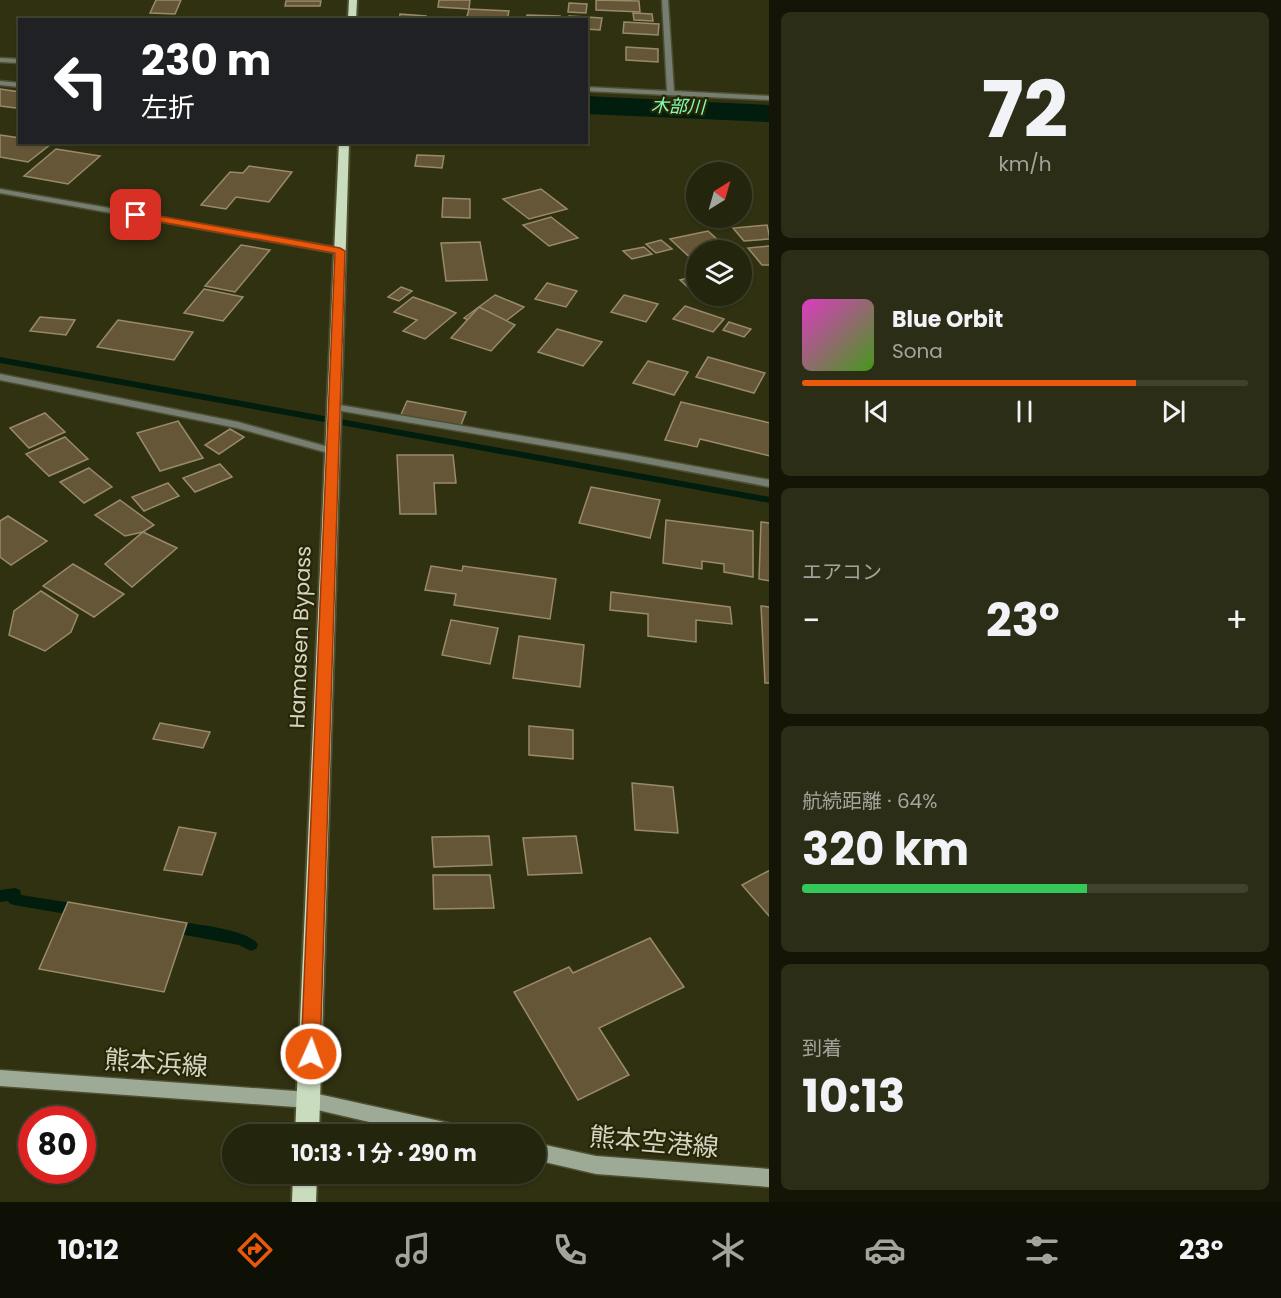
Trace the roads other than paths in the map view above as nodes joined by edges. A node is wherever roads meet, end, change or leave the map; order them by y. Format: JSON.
{"nodes":[{"id":1,"x":353,"y":0,"type":"edge"},
{"id":2,"x":664,"y":0,"type":"edge"},
{"id":3,"x":352,"y":18,"type":"edge"},
{"id":4,"x":0,"y":60,"type":"edge"},
{"id":5,"x":18,"y":61,"type":"edge"},
{"id":6,"x":0,"y":83,"type":"edge"},
{"id":7,"x":18,"y":85,"type":"edge"},
{"id":8,"x":588,"y":89,"type":"edge"},
{"id":9,"x":672,"y":93,"type":"junction"},
{"id":10,"x":769,"y":98,"type":"edge"},
{"id":11,"x":344,"y":144,"type":"edge"},
{"id":12,"x":0,"y":190,"type":"edge"},
{"id":13,"x":340,"y":251,"type":"junction"},
{"id":14,"x":0,"y":377,"type":"edge"},
{"id":15,"x":334,"y":407,"type":"junction"},
{"id":16,"x":332,"y":451,"type":"junction"},
{"id":17,"x":769,"y":484,"type":"edge"},
{"id":18,"x":0,"y":1078,"type":"edge"},
{"id":19,"x":309,"y":1100,"type":"junction"},
{"id":20,"x":308,"y":1124,"type":"edge"},
{"id":21,"x":414,"y":1124,"type":"edge"},
{"id":22,"x":546,"y":1154,"type":"edge"},
{"id":23,"x":769,"y":1178,"type":"edge"},
{"id":24,"x":305,"y":1184,"type":"edge"},
{"id":25,"x":304,"y":1202,"type":"edge"}],
"edges":[{"from":1,"to":3,"type":"highway"},
{"from":2,"to":9,"type":"street"},
{"from":4,"to":5,"type":"street"},
{"from":6,"to":7,"type":"street"},
{"from":8,"to":9,"type":"street"},
{"from":9,"to":10,"type":"street"},
{"from":11,"to":13,"type":"highway","name":"Hamasen Bypass"},
{"from":12,"to":13,"type":"street"},
{"from":13,"to":15,"type":"highway","name":"Hamasen Bypass"},
{"from":14,"to":16,"type":"street"},
{"from":15,"to":16,"type":"highway","name":"Hamasen Bypass"},
{"from":15,"to":17,"type":"street"},
{"from":16,"to":19,"type":"highway","name":"Hamasen Bypass"},
{"from":18,"to":19,"type":"main road","name":"熊本浜線"},
{"from":19,"to":20,"type":"highway","name":"Hamasen Bypass"},
{"from":19,"to":21,"type":"main road"},
{"from":22,"to":23,"type":"main road","name":"熊本空港線"},
{"from":24,"to":25,"type":"highway"}]}
